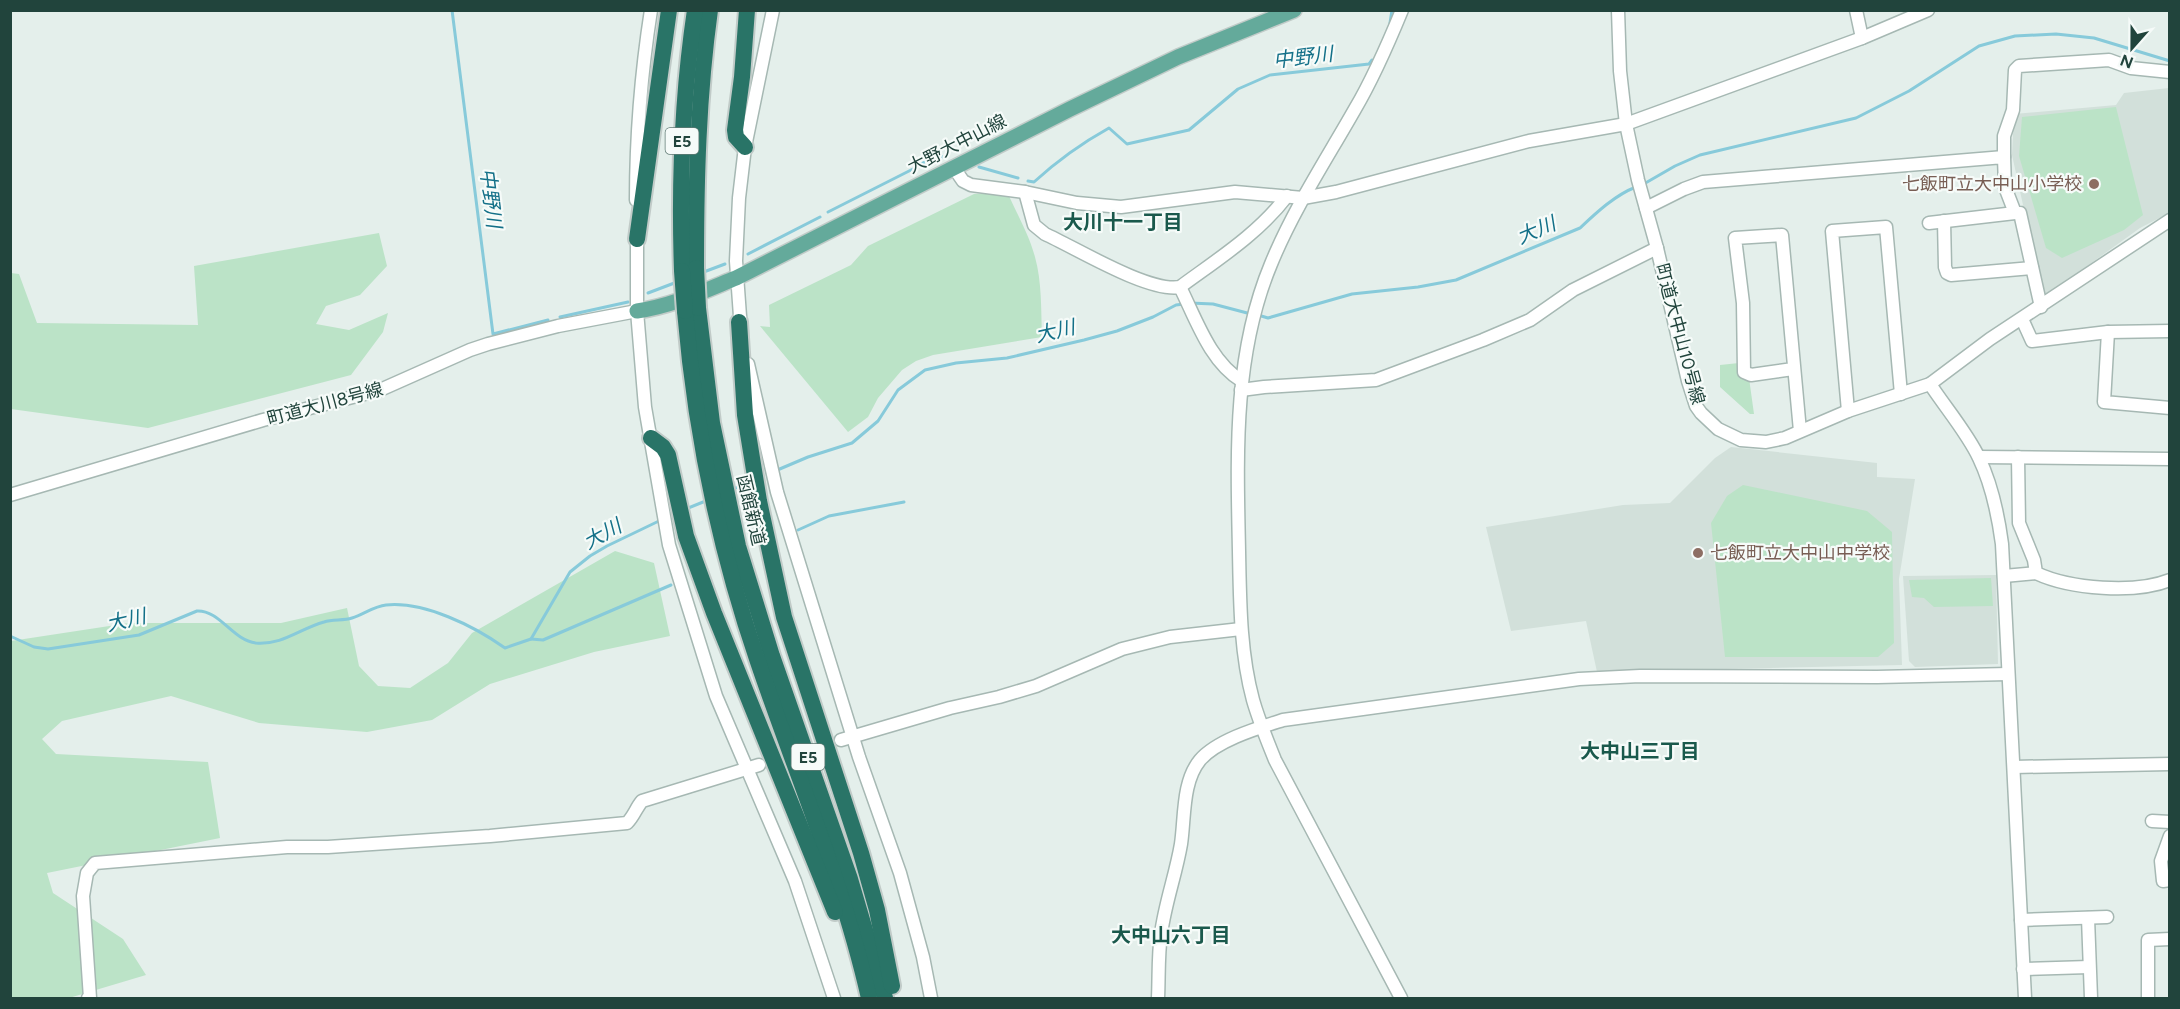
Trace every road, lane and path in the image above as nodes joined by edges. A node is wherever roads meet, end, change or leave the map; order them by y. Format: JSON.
{"nodes":[{"id":1,"x":651,"y":10,"type":"edge"},
{"id":2,"x":669,"y":10,"type":"edge"},
{"id":3,"x":695,"y":10,"type":"edge"},
{"id":4,"x":710,"y":10,"type":"edge"},
{"id":5,"x":747,"y":10,"type":"edge"},
{"id":6,"x":773,"y":10,"type":"edge"},
{"id":7,"x":1294,"y":10,"type":"edge"},
{"id":8,"x":1402,"y":10,"type":"edge"},
{"id":9,"x":1618,"y":10,"type":"edge"},
{"id":10,"x":1856,"y":10,"type":"edge"},
{"id":11,"x":1928,"y":10,"type":"edge"},
{"id":12,"x":1862,"y":38,"type":"junction"},
{"id":13,"x":2169,"y":72,"type":"edge"},
{"id":14,"x":1626,"y":124,"type":"junction"},
{"id":15,"x":745,"y":147,"type":"junction"},
{"id":16,"x":2004,"y":157,"type":"junction"},
{"id":17,"x":954,"y":168,"type":"junction"},
{"id":18,"x":1025,"y":192,"type":"junction"},
{"id":19,"x":1287,"y":196,"type":"junction"},
{"id":20,"x":1304,"y":198,"type":"junction"},
{"id":21,"x":1644,"y":204,"type":"junction"},
{"id":22,"x":2016,"y":213,"type":"junction"},
{"id":23,"x":2169,"y":220,"type":"edge"},
{"id":24,"x":1944,"y":221,"type":"junction"},
{"id":25,"x":1929,"y":222,"type":"dead end"},
{"id":26,"x":637,"y":239,"type":"junction"},
{"id":27,"x":1657,"y":248,"type":"junction"},
{"id":28,"x":2032,"y":268,"type":"junction"},
{"id":29,"x":689,"y":269,"type":"junction"},
{"id":30,"x":736,"y":278,"type":"junction"},
{"id":31,"x":1185,"y":297,"type":"junction"},
{"id":32,"x":2041,"y":306,"type":"junction"},
{"id":33,"x":637,"y":311,"type":"junction"},
{"id":34,"x":2022,"y":319,"type":"junction"},
{"id":35,"x":739,"y":322,"type":"joint"},
{"id":36,"x":2169,"y":331,"type":"edge"},
{"id":37,"x":2108,"y":332,"type":"junction"},
{"id":38,"x":1794,"y":369,"type":"junction"},
{"id":39,"x":1930,"y":384,"type":"junction"},
{"id":40,"x":1241,"y":386,"type":"junction"},
{"id":41,"x":1901,"y":394,"type":"junction"},
{"id":42,"x":2169,"y":408,"type":"edge"},
{"id":43,"x":1848,"y":411,"type":"junction"},
{"id":44,"x":1800,"y":431,"type":"junction"},
{"id":45,"x":651,"y":438,"type":"junction"},
{"id":46,"x":1979,"y":457,"type":"junction"},
{"id":47,"x":2018,"y":457,"type":"junction"},
{"id":48,"x":2169,"y":459,"type":"edge"},
{"id":49,"x":762,"y":467,"type":"junction"},
{"id":50,"x":10,"y":495,"type":"edge"},
{"id":51,"x":724,"y":519,"type":"junction"},
{"id":52,"x":2036,"y":573,"type":"junction"},
{"id":53,"x":2004,"y":576,"type":"junction"},
{"id":54,"x":2169,"y":580,"type":"edge"},
{"id":55,"x":1241,"y":629,"type":"junction"},
{"id":56,"x":2008,"y":674,"type":"junction"},
{"id":57,"x":1262,"y":727,"type":"junction"},
{"id":58,"x":846,"y":738,"type":"junction"},
{"id":59,"x":2169,"y":764,"type":"edge"},
{"id":60,"x":753,"y":766,"type":"junction"},
{"id":61,"x":2014,"y":767,"type":"junction"},
{"id":62,"x":2152,"y":821,"type":"dead end"},
{"id":63,"x":2169,"y":822,"type":"edge"},
{"id":64,"x":2169,"y":836,"type":"edge"},
{"id":65,"x":2169,"y":880,"type":"edge"},
{"id":66,"x":2107,"y":917,"type":"dead end"},
{"id":67,"x":2088,"y":918,"type":"junction"},
{"id":68,"x":2021,"y":920,"type":"junction"},
{"id":69,"x":2169,"y":939,"type":"edge"},
{"id":70,"x":2089,"y":967,"type":"junction"},
{"id":71,"x":2023,"y":969,"type":"junction"},
{"id":72,"x":88,"y":999,"type":"edge"},
{"id":73,"x":834,"y":999,"type":"edge"},
{"id":74,"x":864,"y":999,"type":"edge"},
{"id":75,"x":869,"y":999,"type":"edge"},
{"id":76,"x":885,"y":999,"type":"edge"},
{"id":77,"x":895,"y":999,"type":"edge"},
{"id":78,"x":931,"y":999,"type":"edge"},
{"id":79,"x":1158,"y":999,"type":"edge"},
{"id":80,"x":1401,"y":999,"type":"edge"},
{"id":81,"x":2025,"y":999,"type":"edge"},
{"id":82,"x":2091,"y":999,"type":"edge"},
{"id":83,"x":2148,"y":999,"type":"edge"}],
"edges":[{"from":1,"to":26,"type":"street"},
{"from":2,"to":26,"type":"highway"},
{"from":3,"to":29,"type":"highway","name":"函館新道","number":"E5"},
{"from":4,"to":29,"type":"highway","name":"函館新道","number":"E5"},
{"from":5,"to":15,"type":"highway"},
{"from":6,"to":15,"type":"street"},
{"from":7,"to":17,"type":"main road","name":"大野大中山線"},
{"from":8,"to":20,"type":"street"},
{"from":9,"to":14,"type":"street","name":"町道大中山10号線"},
{"from":10,"to":12,"type":"street"},
{"from":11,"to":12,"type":"street"},
{"from":12,"to":14,"type":"street"},
{"from":13,"to":16,"type":"street"},
{"from":14,"to":20,"type":"street"},
{"from":14,"to":21,"type":"street","name":"町道大中山10号線"},
{"from":15,"to":30,"type":"street"},
{"from":16,"to":21,"type":"street"},
{"from":16,"to":22,"type":"street"},
{"from":17,"to":18,"type":"street"},
{"from":17,"to":30,"type":"main road","name":"大野大中山線"},
{"from":18,"to":19,"type":"street"},
{"from":18,"to":31,"type":"street"},
{"from":19,"to":20,"type":"street"},
{"from":19,"to":31,"type":"street"},
{"from":20,"to":40,"type":"street"},
{"from":21,"to":27,"type":"street","name":"町道大中山10号線"},
{"from":22,"to":24,"type":"street"},
{"from":22,"to":28,"type":"street"},
{"from":23,"to":32,"type":"street","name":"町道大中山10号線"},
{"from":24,"to":25,"type":"street"},
{"from":24,"to":28,"type":"street"},
{"from":26,"to":33,"type":"street"},
{"from":27,"to":40,"type":"street"},
{"from":27,"to":44,"type":"street","name":"町道大中山10号線"},
{"from":28,"to":32,"type":"street"},
{"from":29,"to":51,"type":"highway","name":"函館新道","number":"E5","bridge":true},
{"from":30,"to":33,"type":"main road","name":"大野大中山線"},
{"from":30,"to":35,"type":"street"},
{"from":31,"to":40,"type":"street"},
{"from":32,"to":34,"type":"street","name":"町道大中山10号線"},
{"from":33,"to":45,"type":"street"},
{"from":33,"to":50,"type":"street","name":"町道大川8号線"},
{"from":34,"to":37,"type":"street"},
{"from":34,"to":39,"type":"street","name":"町道大中山10号線"},
{"from":35,"to":49,"type":"highway"},
{"from":36,"to":37,"type":"street"},
{"from":37,"to":42,"type":"street"},
{"from":38,"to":38,"type":"street"},
{"from":38,"to":44,"type":"street"},
{"from":39,"to":41,"type":"street","name":"町道大中山10号線"},
{"from":39,"to":46,"type":"street"},
{"from":40,"to":55,"type":"street"},
{"from":41,"to":43,"type":"street","name":"町道大中山10号線"},
{"from":41,"to":43,"type":"street"},
{"from":43,"to":44,"type":"street","name":"町道大中山10号線"},
{"from":45,"to":60,"type":"street"},
{"from":45,"to":74,"type":"highway"},
{"from":46,"to":47,"type":"street"},
{"from":46,"to":53,"type":"street"},
{"from":47,"to":48,"type":"street"},
{"from":47,"to":52,"type":"street"},
{"from":49,"to":58,"type":"street"},
{"from":49,"to":77,"type":"highway"},
{"from":51,"to":75,"type":"highway","name":"函館新道","number":"E5"},
{"from":51,"to":76,"type":"highway","name":"函館新道","number":"E5"},
{"from":52,"to":53,"type":"street"},
{"from":52,"to":54,"type":"street"},
{"from":53,"to":56,"type":"street"},
{"from":55,"to":57,"type":"street"},
{"from":55,"to":58,"type":"street"},
{"from":56,"to":57,"type":"street"},
{"from":56,"to":61,"type":"street"},
{"from":57,"to":79,"type":"street"},
{"from":57,"to":80,"type":"street"},
{"from":58,"to":78,"type":"street"},
{"from":59,"to":61,"type":"street"},
{"from":60,"to":72,"type":"street"},
{"from":60,"to":73,"type":"street"},
{"from":61,"to":68,"type":"street"},
{"from":62,"to":63,"type":"street"},
{"from":64,"to":65,"type":"street"},
{"from":66,"to":67,"type":"street"},
{"from":67,"to":68,"type":"street"},
{"from":67,"to":70,"type":"street"},
{"from":68,"to":71,"type":"street"},
{"from":69,"to":83,"type":"street"},
{"from":70,"to":71,"type":"street"},
{"from":70,"to":82,"type":"street"},
{"from":71,"to":81,"type":"street"}]}
